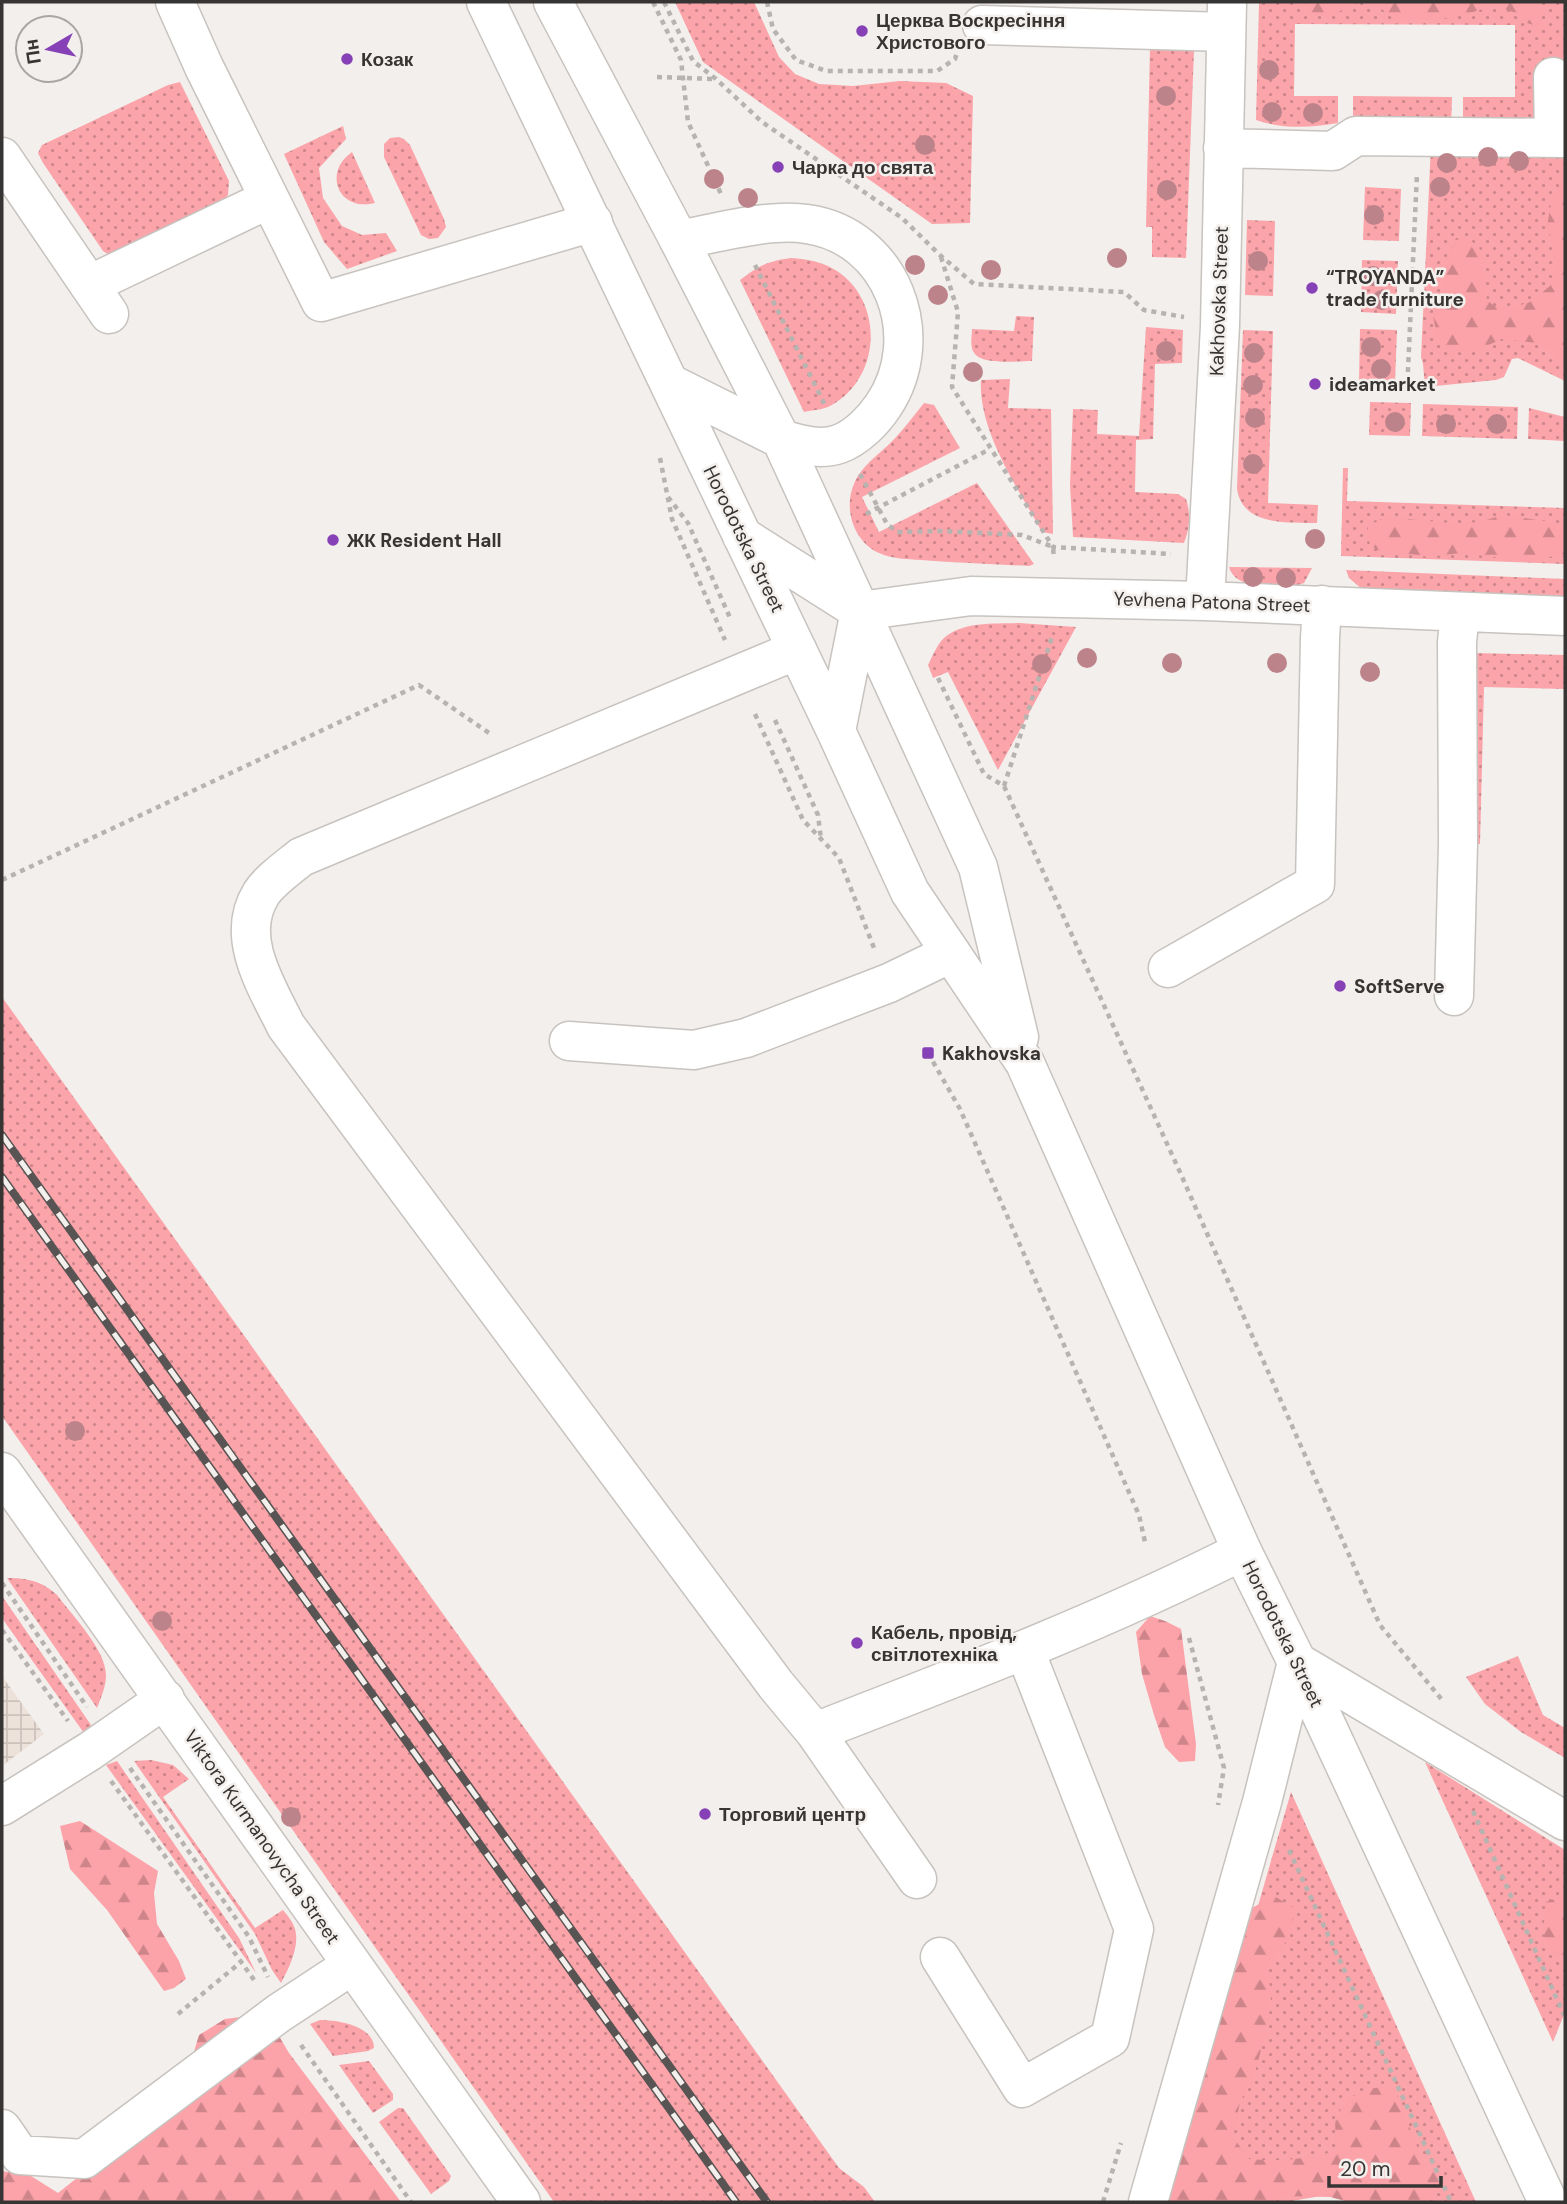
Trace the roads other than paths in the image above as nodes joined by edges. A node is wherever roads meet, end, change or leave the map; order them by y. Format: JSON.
{"nodes":[{"id":1,"x":175,"y":2,"type":"edge"},
{"id":2,"x":486,"y":2,"type":"edge"},
{"id":3,"x":553,"y":2,"type":"edge"},
{"id":4,"x":1226,"y":17,"type":"edge"},
{"id":5,"x":982,"y":25,"type":"road end"},
{"id":6,"x":1553,"y":77,"type":"dead end"},
{"id":7,"x":1560,"y":137,"type":"edge"},
{"id":8,"x":1223,"y":148,"type":"junction"},
{"id":9,"x":2,"y":157,"type":"edge"},
{"id":10,"x":270,"y":199,"type":"junction"},
{"id":11,"x":593,"y":222,"type":"junction"},
{"id":12,"x":680,"y":240,"type":"junction"},
{"id":13,"x":669,"y":383,"type":"junction"},
{"id":14,"x":781,"y":439,"type":"junction"},
{"id":15,"x":742,"y":536,"type":"junction"},
{"id":16,"x":1205,"y":601,"type":"junction"},
{"id":17,"x":1322,"y":605,"type":"junction"},
{"id":18,"x":860,"y":611,"type":"junction"},
{"id":19,"x":1460,"y":613,"type":"junction"},
{"id":20,"x":1565,"y":616,"type":"edge"},
{"id":21,"x":797,"y":650,"type":"junction"},
{"id":22,"x":836,"y":732,"type":"junction"},
{"id":23,"x":951,"y":953,"type":"junction"},
{"id":24,"x":1168,"y":968,"type":"dead end"},
{"id":25,"x":1454,"y":996,"type":"dead end"},
{"id":26,"x":569,"y":1041,"type":"dead end"},
{"id":27,"x":1025,"y":1063,"type":"junction"},
{"id":28,"x":2,"y":1472,"type":"edge"},
{"id":29,"x":1242,"y":1551,"type":"junction"},
{"id":30,"x":1025,"y":1651,"type":"junction"},
{"id":31,"x":1297,"y":1662,"type":"junction"},
{"id":32,"x":165,"y":1699,"type":"junction"},
{"id":33,"x":815,"y":1731,"type":"junction"},
{"id":34,"x":2,"y":1807,"type":"edge"},
{"id":35,"x":1565,"y":1821,"type":"edge"},
{"id":36,"x":917,"y":1880,"type":"dead end"},
{"id":37,"x":940,"y":1957,"type":"dead end"},
{"id":38,"x":352,"y":1965,"type":"junction"},
{"id":39,"x":2,"y":2129,"type":"edge"},
{"id":40,"x":521,"y":2202,"type":"edge"},
{"id":41,"x":1148,"y":2202,"type":"edge"},
{"id":42,"x":1548,"y":2202,"type":"edge"}],
"edges":[{"from":1,"to":10,"type":"main road"},
{"from":2,"to":11,"type":"main road","name":"Horodotska Street"},
{"from":3,"to":12,"type":"main road","name":"Horodotska Street"},
{"from":4,"to":5,"type":"main road"},
{"from":4,"to":8,"type":"main road","name":"Kakhovska Street"},
{"from":6,"to":7,"type":"main road"},
{"from":7,"to":8,"type":"main road"},
{"from":8,"to":16,"type":"main road","name":"Kakhovska Street"},
{"from":9,"to":10,"type":"main road"},
{"from":10,"to":11,"type":"main road"},
{"from":11,"to":13,"type":"main road","name":"Horodotska Street"},
{"from":12,"to":14,"type":"main road","name":"Horodotska Street"},
{"from":12,"to":14,"type":"main road"},
{"from":13,"to":14,"type":"main road"},
{"from":13,"to":15,"type":"main road","name":"Horodotska Street"},
{"from":14,"to":18,"type":"main road","name":"Horodotska Street"},
{"from":15,"to":18,"type":"main road"},
{"from":15,"to":21,"type":"main road","name":"Horodotska Street"},
{"from":16,"to":17,"type":"main road","name":"Yevhena Patona Street"},
{"from":16,"to":18,"type":"main road","name":"Yevhena Patona Street"},
{"from":17,"to":19,"type":"main road","name":"Yevhena Patona Street"},
{"from":17,"to":24,"type":"main road"},
{"from":18,"to":22,"type":"main road"},
{"from":18,"to":27,"type":"main road","name":"Horodotska Street"},
{"from":19,"to":20,"type":"main road","name":"Yevhena Patona Street"},
{"from":19,"to":25,"type":"main road"},
{"from":21,"to":22,"type":"main road","name":"Horodotska Street"},
{"from":21,"to":33,"type":"main road"},
{"from":22,"to":23,"type":"main road","name":"Horodotska Street"},
{"from":23,"to":26,"type":"main road"},
{"from":23,"to":27,"type":"main road","name":"Horodotska Street"},
{"from":27,"to":29,"type":"main road","name":"Horodotska Street"},
{"from":28,"to":32,"type":"main road","name":"Viktora Kurmanovycha Street"},
{"from":29,"to":30,"type":"main road"},
{"from":29,"to":31,"type":"main road","name":"Horodotska Street"},
{"from":30,"to":33,"type":"main road"},
{"from":30,"to":37,"type":"main road"},
{"from":31,"to":35,"type":"main road"},
{"from":31,"to":41,"type":"main road"},
{"from":31,"to":42,"type":"main road","name":"Horodotska Street"},
{"from":32,"to":34,"type":"main road"},
{"from":32,"to":38,"type":"main road","name":"Viktora Kurmanovycha Street"},
{"from":33,"to":36,"type":"main road"},
{"from":38,"to":39,"type":"main road"},
{"from":38,"to":40,"type":"main road","name":"Viktora Kurmanovycha Street"}]}
